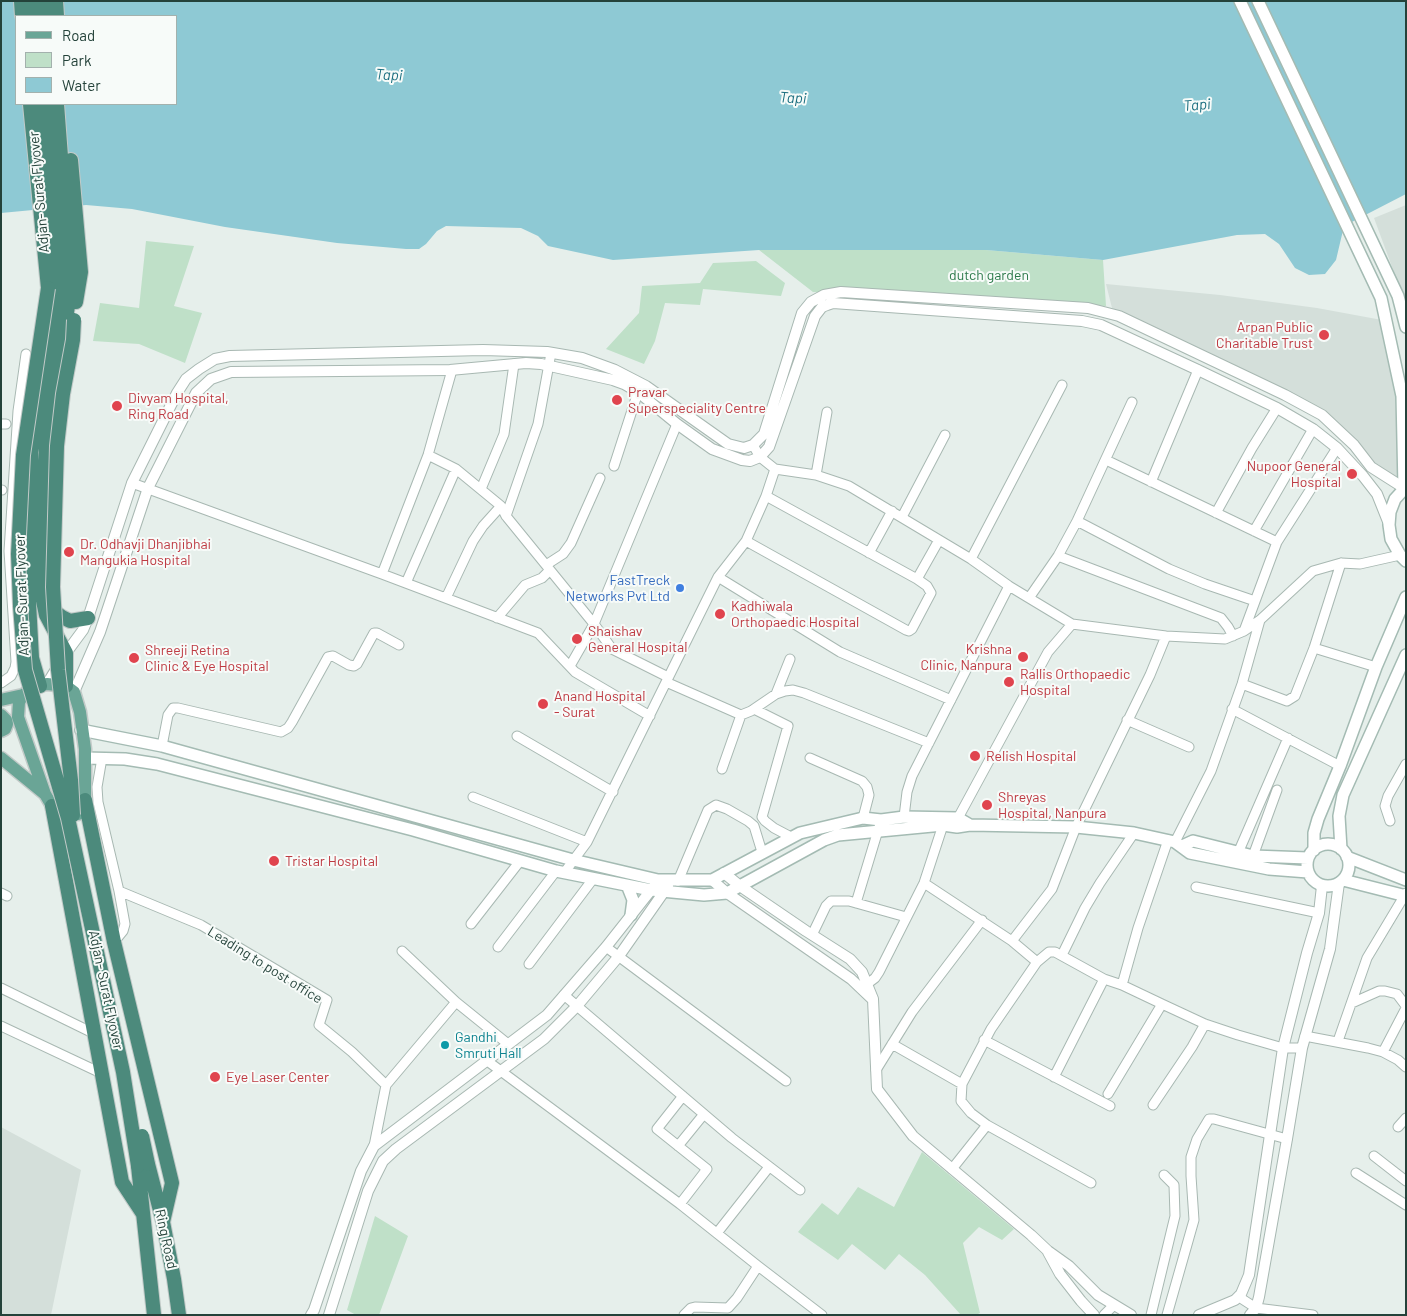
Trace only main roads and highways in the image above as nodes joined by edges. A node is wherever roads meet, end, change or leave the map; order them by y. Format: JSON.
{"nodes":[{"id":1,"x":21,"y":1,"type":"edge"},
{"id":2,"x":34,"y":1,"type":"edge"},
{"id":3,"x":46,"y":1,"type":"edge"},
{"id":4,"x":56,"y":1,"type":"edge"},
{"id":5,"x":1240,"y":1,"type":"edge"},
{"id":6,"x":1258,"y":1,"type":"edge"},
{"id":7,"x":22,"y":15,"type":"edge"},
{"id":8,"x":35,"y":15,"type":"edge"},
{"id":9,"x":47,"y":15,"type":"edge"},
{"id":10,"x":57,"y":15,"type":"edge"},
{"id":11,"x":30,"y":105,"type":"edge"},
{"id":12,"x":43,"y":105,"type":"edge"},
{"id":13,"x":57,"y":105,"type":"edge"},
{"id":14,"x":65,"y":105,"type":"edge"},
{"id":15,"x":1406,"y":327,"type":"edge"},
{"id":16,"x":1405,"y":487,"type":"edge"},
{"id":17,"x":1403,"y":558,"type":"edge"},
{"id":18,"x":42,"y":596,"type":"junction"},
{"id":19,"x":1406,"y":597,"type":"edge"},
{"id":20,"x":88,"y":618,"type":"road end"},
{"id":21,"x":1406,"y":655,"type":"edge"},
{"id":22,"x":43,"y":685,"type":"junction"},
{"id":23,"x":70,"y":689,"type":"junction"},
{"id":24,"x":23,"y":695,"type":"junction"},
{"id":25,"x":1,"y":700,"type":"edge"},
{"id":26,"x":1,"y":715,"type":"edge"},
{"id":27,"x":81,"y":730,"type":"junction"},
{"id":28,"x":1,"y":731,"type":"edge"},
{"id":29,"x":1,"y":758,"type":"edge"},
{"id":30,"x":85,"y":758,"type":"junction"},
{"id":31,"x":49,"y":800,"type":"junction"},
{"id":32,"x":85,"y":800,"type":"junction"},
{"id":33,"x":880,"y":825,"type":"junction"},
{"id":34,"x":970,"y":825,"type":"junction"},
{"id":35,"x":1175,"y":843,"type":"junction"},
{"id":36,"x":1344,"y":853,"type":"junction"},
{"id":37,"x":1311,"y":854,"type":"junction"},
{"id":38,"x":1308,"y":872,"type":"junction"},
{"id":39,"x":1406,"y":880,"type":"edge"},
{"id":40,"x":1341,"y":882,"type":"junction"},
{"id":41,"x":627,"y":885,"type":"junction"},
{"id":42,"x":1405,"y":895,"type":"edge"},
{"id":43,"x":631,"y":915,"type":"road end"},
{"id":44,"x":143,"y":1165,"type":"junction"},
{"id":45,"x":143,"y":1214,"type":"junction"},
{"id":46,"x":163,"y":1222,"type":"junction"},
{"id":47,"x":152,"y":1314,"type":"edge"},
{"id":48,"x":179,"y":1315,"type":"edge"}],
"edges":[{"from":1,"to":7,"type":"highway"},
{"from":2,"to":8,"type":"highway"},
{"from":3,"to":9,"type":"highway"},
{"from":4,"to":10,"type":"highway"},
{"from":5,"to":16,"type":"main road"},
{"from":6,"to":15,"type":"main road"},
{"from":11,"to":44,"type":"highway","name":"Adjan- Surat Flyover","bridge":true},
{"from":12,"to":22,"type":"highway"},
{"from":13,"to":18,"type":"highway"},
{"from":14,"to":44,"type":"highway","name":"Adjan- Surat Flyover","bridge":true},
{"from":16,"to":17,"type":"main road"},
{"from":18,"to":20,"type":"highway"},
{"from":18,"to":23,"type":"highway"},
{"from":19,"to":37,"type":"main road"},
{"from":21,"to":36,"type":"main road"},
{"from":22,"to":23,"type":"main road"},
{"from":22,"to":24,"type":"main road"},
{"from":23,"to":27,"type":"main road"},
{"from":24,"to":25,"type":"main road"},
{"from":24,"to":31,"type":"main road"},
{"from":26,"to":28,"type":"main road"},
{"from":27,"to":30,"type":"main road"},
{"from":27,"to":33,"type":"main road"},
{"from":29,"to":31,"type":"main road"},
{"from":30,"to":32,"type":"main road"},
{"from":30,"to":41,"type":"main road"},
{"from":31,"to":32,"type":"main road"},
{"from":31,"to":45,"type":"highway"},
{"from":32,"to":46,"type":"highway"},
{"from":33,"to":34,"type":"main road"},
{"from":33,"to":34,"type":"main road"},
{"from":33,"to":41,"type":"main road"},
{"from":34,"to":35,"type":"main road"},
{"from":35,"to":37,"type":"main road"},
{"from":35,"to":38,"type":"main road"},
{"from":36,"to":37,"type":"main road"},
{"from":36,"to":39,"type":"main road"},
{"from":36,"to":40,"type":"main road"},
{"from":37,"to":38,"type":"main road"},
{"from":38,"to":40,"type":"main road"},
{"from":40,"to":42,"type":"main road"},
{"from":41,"to":43,"type":"main road"},
{"from":44,"to":45,"type":"highway","name":"Ring Road"},
{"from":44,"to":46,"type":"highway","name":"Ring Road"},
{"from":45,"to":47,"type":"highway","name":"Ring Road"},
{"from":46,"to":48,"type":"highway","name":"Ring Road"}]}
